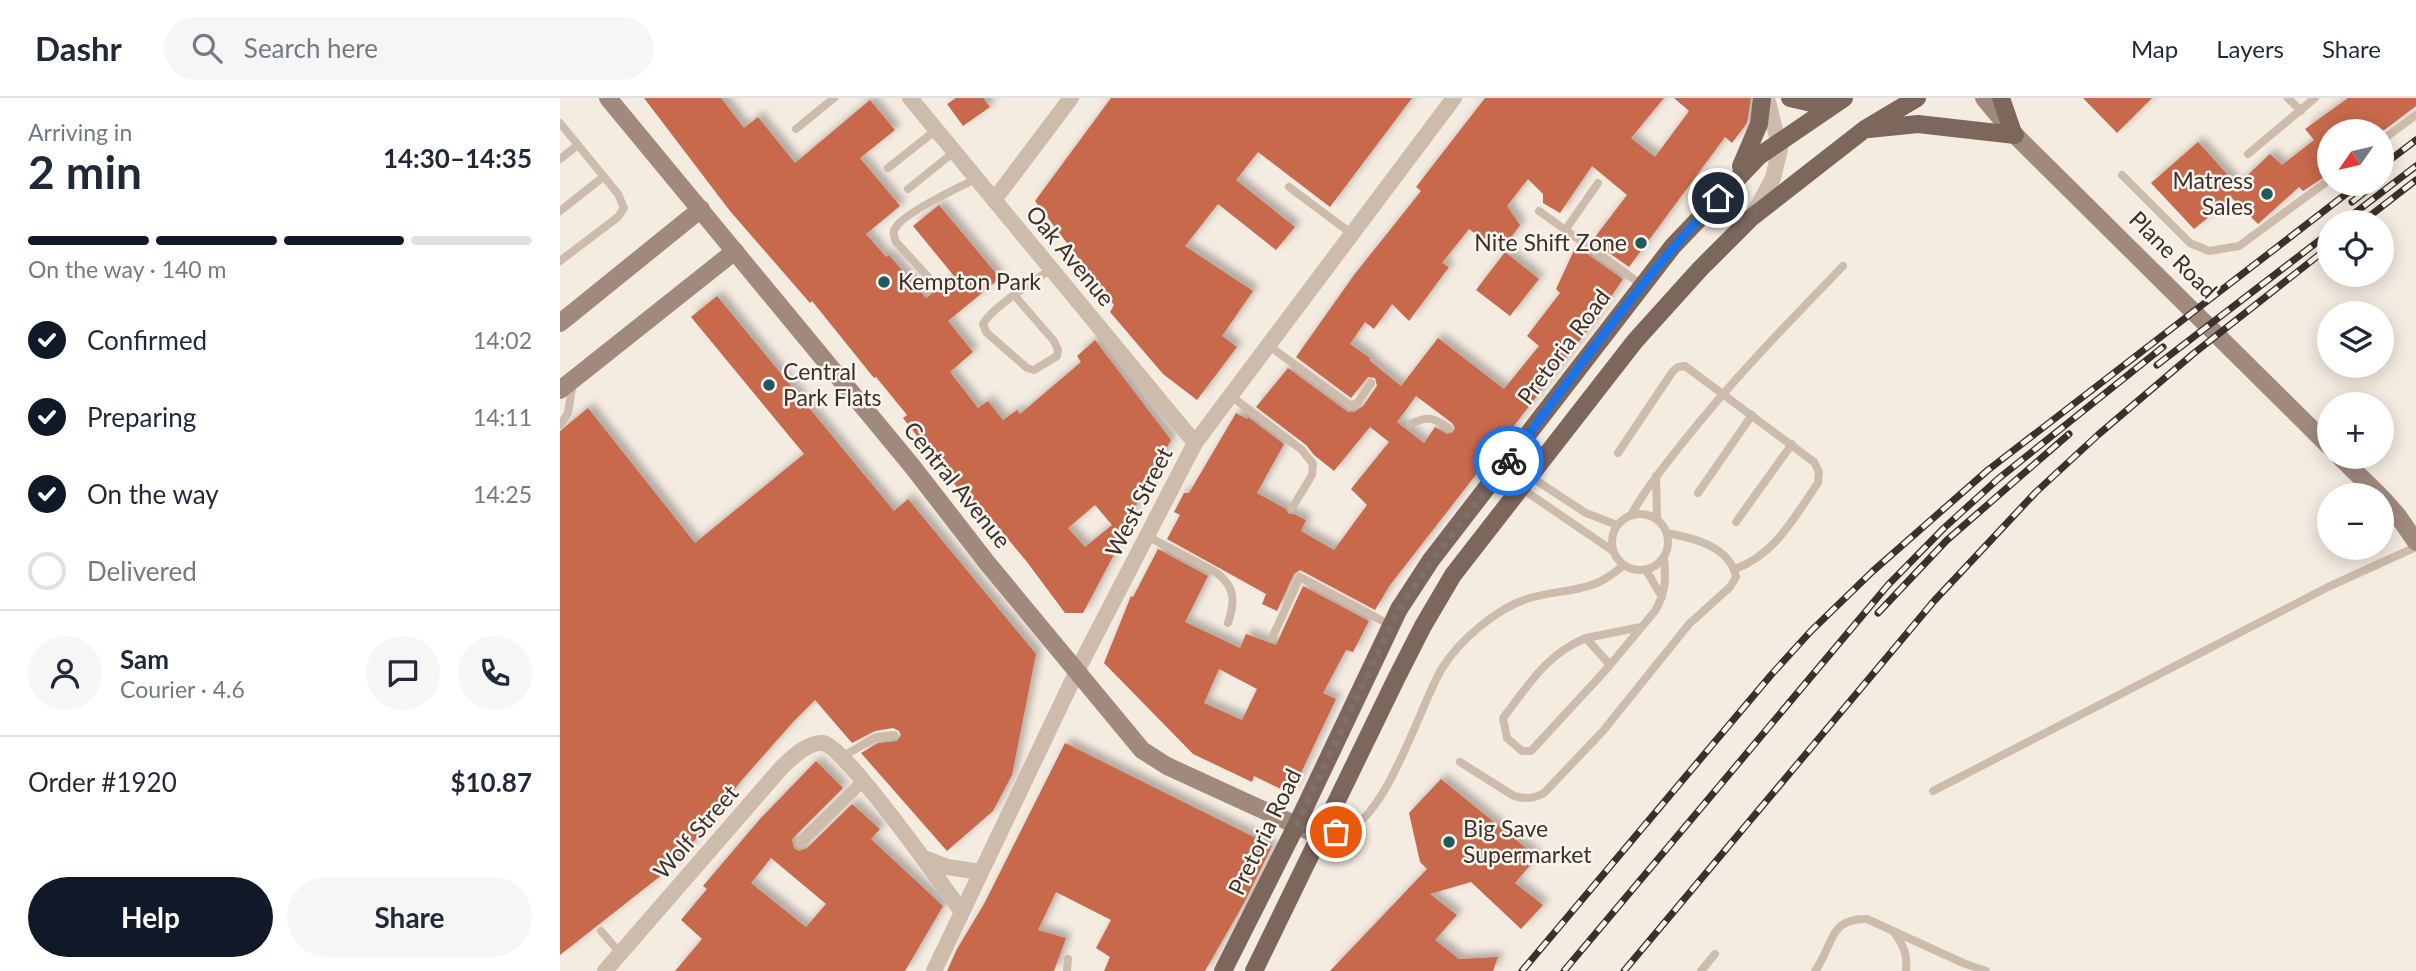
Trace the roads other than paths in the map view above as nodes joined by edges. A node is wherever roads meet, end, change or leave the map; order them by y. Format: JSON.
{"nodes":[{"id":1,"x":608,"y":98,"type":"edge"},
{"id":2,"x":834,"y":98,"type":"edge"},
{"id":3,"x":910,"y":98,"type":"edge"},
{"id":4,"x":1071,"y":98,"type":"edge"},
{"id":5,"x":1454,"y":98,"type":"edge"},
{"id":6,"x":1762,"y":98,"type":"edge"},
{"id":7,"x":1767,"y":98,"type":"edge"},
{"id":8,"x":1790,"y":98,"type":"edge"},
{"id":9,"x":1917,"y":98,"type":"edge"},
{"id":10,"x":1984,"y":98,"type":"edge"},
{"id":11,"x":2001,"y":98,"type":"edge"},
{"id":12,"x":2288,"y":98,"type":"edge"},
{"id":13,"x":2312,"y":99,"type":"edge"},
{"id":14,"x":1837,"y":102,"type":"edge"},
{"id":15,"x":2301,"y":111,"type":"junction"},
{"id":16,"x":2416,"y":115,"type":"edge"},
{"id":17,"x":560,"y":123,"type":"edge"},
{"id":18,"x":796,"y":129,"type":"dead end"},
{"id":19,"x":1866,"y":129,"type":"junction"},
{"id":20,"x":936,"y":130,"type":"junction"},
{"id":21,"x":2394,"y":131,"type":"edge"},
{"id":22,"x":2014,"y":134,"type":"junction"},
{"id":23,"x":1779,"y":141,"type":"junction"},
{"id":24,"x":578,"y":145,"type":"junction"},
{"id":25,"x":954,"y":152,"type":"junction"},
{"id":26,"x":2248,"y":155,"type":"dead end"},
{"id":27,"x":560,"y":159,"type":"edge"},
{"id":28,"x":888,"y":168,"type":"dead end"},
{"id":29,"x":2122,"y":175,"type":"dead end"},
{"id":30,"x":603,"y":177,"type":"junction"},
{"id":31,"x":976,"y":179,"type":"junction"},
{"id":32,"x":1733,"y":181,"type":"junction"},
{"id":33,"x":1598,"y":183,"type":"dead end"},
{"id":34,"x":1289,"y":187,"type":"dead end"},
{"id":35,"x":908,"y":189,"type":"dead end"},
{"id":36,"x":2317,"y":189,"type":"edge"},
{"id":37,"x":994,"y":200,"type":"junction"},
{"id":38,"x":701,"y":209,"type":"junction"},
{"id":39,"x":560,"y":211,"type":"edge"},
{"id":40,"x":1539,"y":211,"type":"dead end"},
{"id":41,"x":1751,"y":218,"type":"junction"},
{"id":42,"x":1566,"y":229,"type":"junction"},
{"id":43,"x":1352,"y":234,"type":"junction"},
{"id":44,"x":735,"y":251,"type":"junction"},
{"id":45,"x":560,"y":261,"type":"edge"},
{"id":46,"x":1843,"y":266,"type":"dead end"},
{"id":47,"x":1051,"y":269,"type":"junction"},
{"id":48,"x":931,"y":279,"type":"dead end"},
{"id":49,"x":1642,"y":285,"type":"junction"},
{"id":50,"x":1016,"y":296,"type":"junction"},
{"id":51,"x":560,"y":323,"type":"edge"},
{"id":52,"x":1268,"y":345,"type":"junction"},
{"id":53,"x":1371,"y":383,"type":"dead end"},
{"id":54,"x":567,"y":384,"type":"edge"},
{"id":55,"x":1723,"y":393,"type":"junction"},
{"id":56,"x":1231,"y":396,"type":"junction"},
{"id":57,"x":1752,"y":415,"type":"junction"},
{"id":58,"x":1410,"y":424,"type":"dead end"},
{"id":59,"x":560,"y":425,"type":"edge"},
{"id":60,"x":1448,"y":428,"type":"dead end"},
{"id":61,"x":2317,"y":434,"type":"edge"},
{"id":62,"x":1195,"y":443,"type":"junction"},
{"id":63,"x":1792,"y":444,"type":"junction"},
{"id":64,"x":1618,"y":453,"type":"dead end"},
{"id":65,"x":1500,"y":466,"type":"junction"},
{"id":66,"x":2352,"y":469,"type":"edge"},
{"id":67,"x":1656,"y":476,"type":"junction"},
{"id":68,"x":1527,"y":483,"type":"junction"},
{"id":69,"x":2366,"y":483,"type":"edge"},
{"id":70,"x":1698,"y":493,"type":"dead end"},
{"id":71,"x":1292,"y":508,"type":"dead end"},
{"id":72,"x":2394,"y":512,"type":"edge"},
{"id":73,"x":1631,"y":515,"type":"junction"},
{"id":74,"x":1657,"y":519,"type":"junction"},
{"id":75,"x":1736,"y":522,"type":"dead end"},
{"id":76,"x":1617,"y":526,"type":"junction"},
{"id":77,"x":1667,"y":533,"type":"junction"},
{"id":78,"x":1147,"y":536,"type":"junction"},
{"id":79,"x":2416,"y":545,"type":"edge"},
{"id":80,"x":1613,"y":551,"type":"junction"},
{"id":81,"x":1664,"y":558,"type":"junction"},
{"id":82,"x":1624,"y":565,"type":"junction"},
{"id":83,"x":1735,"y":569,"type":"junction"},
{"id":84,"x":1646,"y":570,"type":"junction"},
{"id":85,"x":1662,"y":597,"type":"junction"},
{"id":86,"x":1228,"y":623,"type":"dead end"},
{"id":87,"x":1392,"y":626,"type":"junction"},
{"id":88,"x":1641,"y":627,"type":"junction"},
{"id":89,"x":1272,"y":638,"type":"dead end"},
{"id":90,"x":1586,"y":638,"type":"junction"},
{"id":91,"x":1610,"y":665,"type":"junction"},
{"id":92,"x":1077,"y":671,"type":"junction"},
{"id":93,"x":894,"y":735,"type":"dead end"},
{"id":94,"x":837,"y":752,"type":"junction"},
{"id":95,"x":1460,"y":762,"type":"dead end"},
{"id":96,"x":863,"y":781,"type":"junction"},
{"id":97,"x":1933,"y":791,"type":"dead end"},
{"id":98,"x":1296,"y":826,"type":"junction"},
{"id":99,"x":1322,"y":832,"type":"junction"},
{"id":100,"x":801,"y":842,"type":"dead end"},
{"id":101,"x":924,"y":858,"type":"junction"},
{"id":102,"x":981,"y":872,"type":"junction"},
{"id":103,"x":962,"y":912,"type":"junction"},
{"id":104,"x":1892,"y":929,"type":"junction"},
{"id":105,"x":601,"y":931,"type":"dead end"},
{"id":106,"x":621,"y":954,"type":"junction"},
{"id":107,"x":1715,"y":954,"type":"dead end"},
{"id":108,"x":1068,"y":959,"type":"dead end"},
{"id":109,"x":605,"y":971,"type":"edge"},
{"id":110,"x":934,"y":971,"type":"edge"},
{"id":111,"x":1067,"y":971,"type":"edge"},
{"id":112,"x":1223,"y":971,"type":"edge"},
{"id":113,"x":1254,"y":971,"type":"edge"},
{"id":114,"x":1701,"y":971,"type":"edge"},
{"id":115,"x":1815,"y":971,"type":"edge"},
{"id":116,"x":1906,"y":971,"type":"edge"},
{"id":117,"x":1986,"y":971,"type":"edge"}],
"edges":[{"from":1,"to":38,"type":"main road","name":"Central Avenue"},
{"from":2,"to":18,"type":"lane"},
{"from":3,"to":20,"type":"street","name":"Oak Avenue"},
{"from":4,"to":37,"type":"street"},
{"from":5,"to":43,"type":"street","name":"West Street"},
{"from":6,"to":32,"type":"main road"},
{"from":7,"to":23,"type":"street"},
{"from":8,"to":14,"type":"main road"},
{"from":9,"to":19,"type":"main road"},
{"from":10,"to":22,"type":"main road","name":"Plane Road"},
{"from":11,"to":22,"type":"main road"},
{"from":12,"to":15,"type":"lane"},
{"from":13,"to":15,"type":"lane"},
{"from":14,"to":23,"type":"main road","name":"Pretoria Road"},
{"from":15,"to":26,"type":"lane"},
{"from":16,"to":21,"type":"lane"},
{"from":17,"to":24,"type":"lane"},
{"from":19,"to":22,"type":"main road"},
{"from":19,"to":41,"type":"main road"},
{"from":20,"to":25,"type":"street","name":"Oak Avenue"},
{"from":20,"to":28,"type":"lane"},
{"from":22,"to":61,"type":"main road","name":"Plane Road"},
{"from":23,"to":32,"type":"main road","name":"Pretoria Road"},
{"from":23,"to":41,"type":"street"},
{"from":24,"to":27,"type":"lane"},
{"from":24,"to":30,"type":"lane"},
{"from":25,"to":31,"type":"street","name":"Oak Avenue"},
{"from":25,"to":35,"type":"lane"},
{"from":29,"to":36,"type":"lane"},
{"from":30,"to":39,"type":"lane"},
{"from":30,"to":45,"type":"lane"},
{"from":31,"to":37,"type":"street","name":"Oak Avenue"},
{"from":31,"to":48,"type":"lane"},
{"from":32,"to":49,"type":"main road","name":"Pretoria Road"},
{"from":33,"to":42,"type":"lane"},
{"from":34,"to":43,"type":"lane"},
{"from":37,"to":47,"type":"street","name":"Oak Avenue"},
{"from":38,"to":44,"type":"main road","name":"Central Avenue"},
{"from":38,"to":51,"type":"main road"},
{"from":40,"to":42,"type":"lane"},
{"from":41,"to":68,"type":"main road"},
{"from":42,"to":49,"type":"lane"},
{"from":43,"to":52,"type":"street","name":"West Street"},
{"from":44,"to":54,"type":"main road"},
{"from":44,"to":92,"type":"main road","name":"Central Avenue"},
{"from":46,"to":55,"type":"lane"},
{"from":47,"to":50,"type":"lane"},
{"from":47,"to":62,"type":"street","name":"Oak Avenue"},
{"from":49,"to":65,"type":"main road","name":"Pretoria Road"},
{"from":50,"to":50,"type":"lane"},
{"from":52,"to":53,"type":"lane"},
{"from":52,"to":56,"type":"street","name":"West Street"},
{"from":54,"to":59,"type":"lane"},
{"from":55,"to":57,"type":"lane"},
{"from":55,"to":64,"type":"lane"},
{"from":55,"to":67,"type":"lane"},
{"from":56,"to":62,"type":"street","name":"West Street"},
{"from":56,"to":71,"type":"lane"},
{"from":57,"to":63,"type":"lane"},
{"from":57,"to":70,"type":"lane"},
{"from":58,"to":60,"type":"lane"},
{"from":62,"to":78,"type":"street","name":"West Street"},
{"from":63,"to":75,"type":"lane"},
{"from":63,"to":83,"type":"lane"},
{"from":65,"to":68,"type":"lane"},
{"from":65,"to":68,"type":"lane"},
{"from":65,"to":87,"type":"main road","name":"Pretoria Road"},
{"from":66,"to":69,"type":"main road"},
{"from":67,"to":73,"type":"lane"},
{"from":67,"to":74,"type":"lane"},
{"from":68,"to":76,"type":"lane"},
{"from":68,"to":80,"type":"lane"},
{"from":68,"to":99,"type":"main road"},
{"from":72,"to":79,"type":"main road"},
{"from":73,"to":74,"type":"lane"},
{"from":73,"to":76,"type":"lane"},
{"from":74,"to":77,"type":"lane"},
{"from":76,"to":80,"type":"lane"},
{"from":77,"to":81,"type":"lane"},
{"from":77,"to":83,"type":"lane"},
{"from":78,"to":86,"type":"lane"},
{"from":78,"to":92,"type":"street","name":"West Street"},
{"from":79,"to":97,"type":"lane"},
{"from":80,"to":82,"type":"lane"},
{"from":81,"to":84,"type":"lane"},
{"from":81,"to":85,"type":"lane"},
{"from":82,"to":84,"type":"lane"},
{"from":82,"to":99,"type":"lane"},
{"from":83,"to":95,"type":"lane"},
{"from":84,"to":85,"type":"lane"},
{"from":85,"to":88,"type":"lane"},
{"from":87,"to":89,"type":"lane"},
{"from":87,"to":98,"type":"main road","name":"Pretoria Road"},
{"from":88,"to":90,"type":"lane"},
{"from":88,"to":91,"type":"lane"},
{"from":90,"to":91,"type":"lane"},
{"from":90,"to":91,"type":"lane"},
{"from":92,"to":98,"type":"main road","name":"Central Avenue"},
{"from":92,"to":102,"type":"street","name":"West Street"},
{"from":93,"to":94,"type":"lane"},
{"from":94,"to":96,"type":"street"},
{"from":94,"to":106,"type":"street","name":"Wolf Street"},
{"from":96,"to":100,"type":"street"},
{"from":96,"to":101,"type":"street"},
{"from":98,"to":99,"type":"main road","name":"Central Avenue"},
{"from":98,"to":112,"type":"main road","name":"Pretoria Road"},
{"from":99,"to":113,"type":"main road"},
{"from":101,"to":102,"type":"street"},
{"from":101,"to":103,"type":"street"},
{"from":102,"to":103,"type":"street","name":"West Street"},
{"from":103,"to":110,"type":"street","name":"West Street"},
{"from":104,"to":115,"type":"lane"},
{"from":104,"to":116,"type":"lane"},
{"from":104,"to":117,"type":"lane"},
{"from":105,"to":106,"type":"lane"},
{"from":106,"to":109,"type":"street","name":"Wolf Street"},
{"from":107,"to":114,"type":"lane"},
{"from":108,"to":111,"type":"lane"}]}
